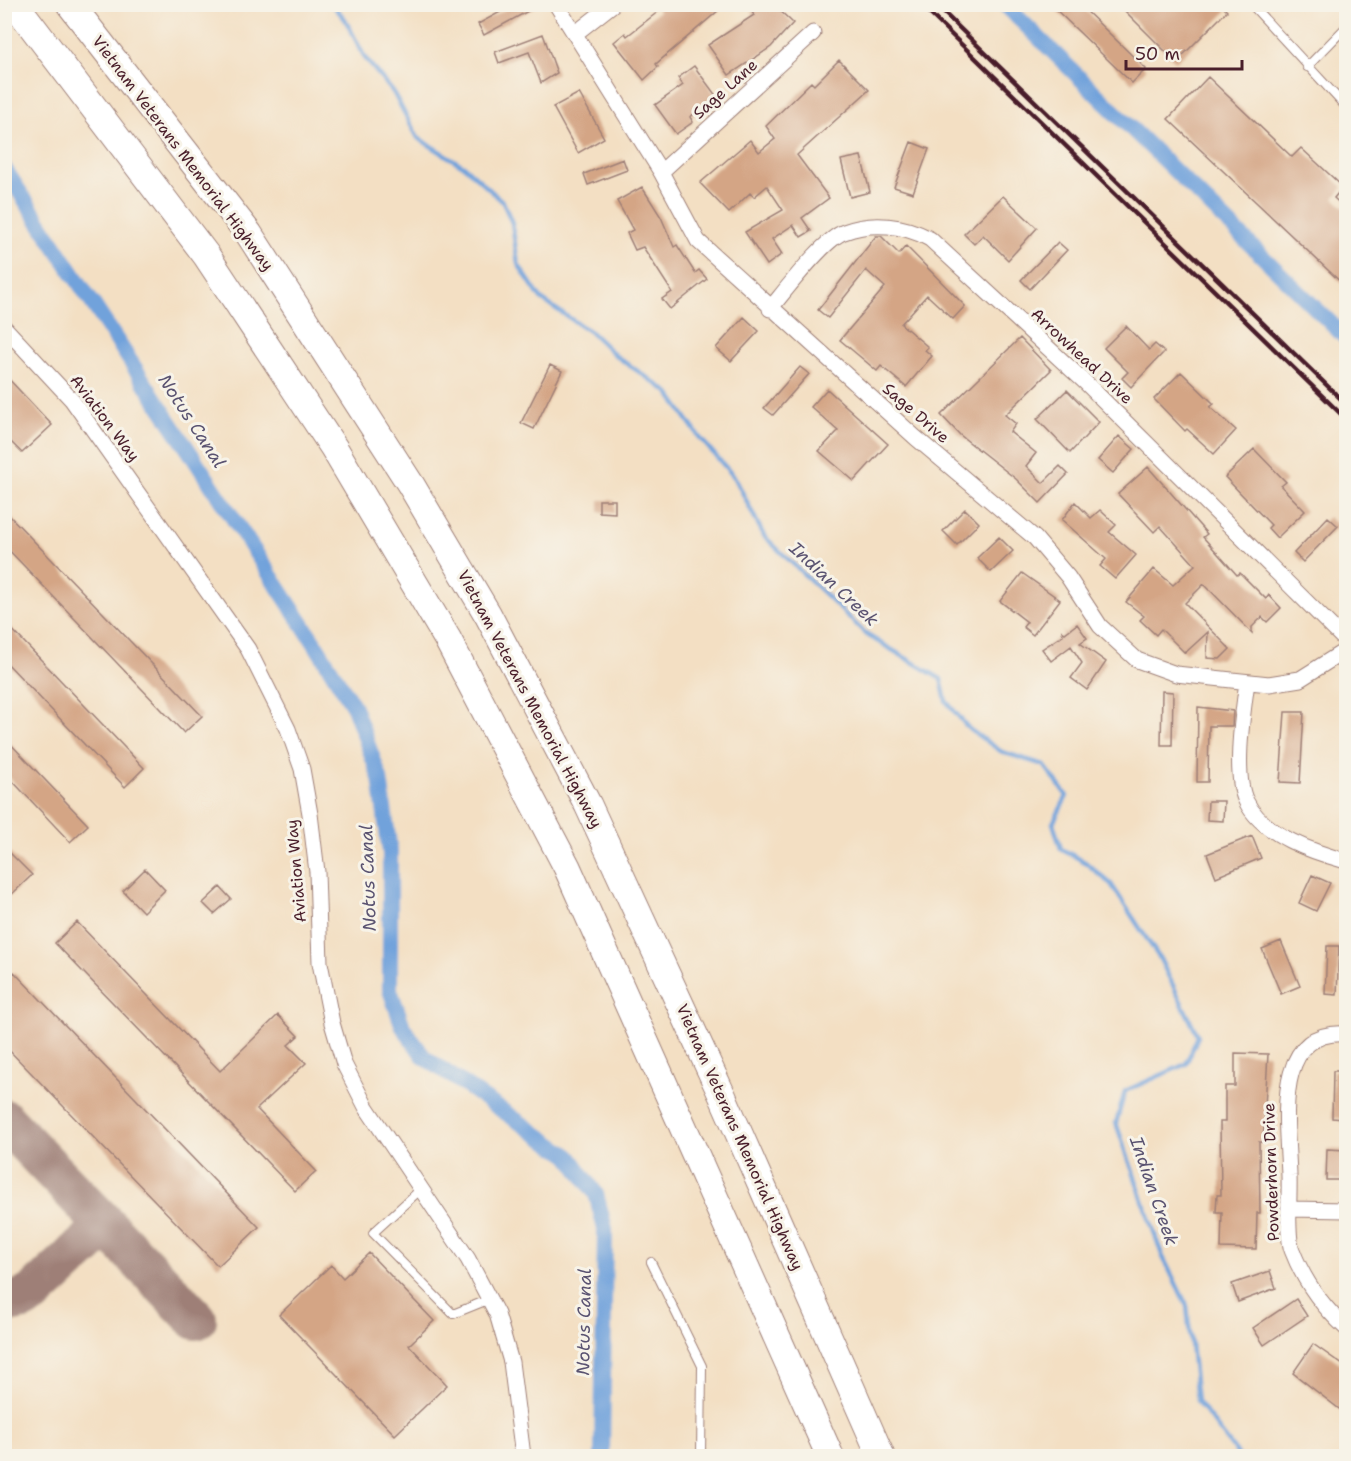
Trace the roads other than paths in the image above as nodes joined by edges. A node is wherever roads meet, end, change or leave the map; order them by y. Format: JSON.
{"nodes":[{"id":1,"x":15,"y":4,"type":"edge"},
{"id":2,"x":70,"y":4,"type":"edge"},
{"id":3,"x":556,"y":4,"type":"edge"},
{"id":4,"x":612,"y":4,"type":"edge"},
{"id":5,"x":1251,"y":4,"type":"edge"},
{"id":6,"x":1347,"y":27,"type":"edge"},
{"id":7,"x":576,"y":33,"type":"junction"},
{"id":8,"x":813,"y":33,"type":"dead end"},
{"id":9,"x":1307,"y":67,"type":"junction"},
{"id":10,"x":1347,"y":107,"type":"edge"},
{"id":11,"x":661,"y":172,"type":"junction"},
{"id":12,"x":770,"y":309,"type":"junction"},
{"id":13,"x":4,"y":327,"type":"edge"},
{"id":14,"x":1347,"y":641,"type":"edge"},
{"id":15,"x":1347,"y":650,"type":"edge"},
{"id":16,"x":1247,"y":682,"type":"junction"},
{"id":17,"x":1347,"y":861,"type":"edge"},
{"id":18,"x":1347,"y":1034,"type":"edge"},
{"id":19,"x":421,"y":1189,"type":"junction"},
{"id":20,"x":1290,"y":1209,"type":"junction"},
{"id":21,"x":1347,"y":1210,"type":"edge"},
{"id":22,"x":651,"y":1262,"type":"dead end"},
{"id":23,"x":490,"y":1299,"type":"junction"},
{"id":24,"x":1347,"y":1328,"type":"edge"},
{"id":25,"x":523,"y":1456,"type":"edge"},
{"id":26,"x":700,"y":1456,"type":"edge"},
{"id":27,"x":830,"y":1456,"type":"edge"},
{"id":28,"x":881,"y":1456,"type":"edge"}],
"edges":[{"from":1,"to":27,"type":"highway"},
{"from":2,"to":28,"type":"highway","name":"Vietnam Veterans Memorial Highway"},
{"from":3,"to":7,"type":"street","name":"Sage Drive"},
{"from":4,"to":7,"type":"street"},
{"from":5,"to":9,"type":"lane"},
{"from":6,"to":9,"type":"lane"},
{"from":7,"to":11,"type":"street","name":"Sage Drive"},
{"from":8,"to":11,"type":"street","name":"Sage Lane"},
{"from":9,"to":10,"type":"lane"},
{"from":11,"to":12,"type":"street","name":"Sage Drive"},
{"from":12,"to":14,"type":"street","name":"Arrowhead Drive"},
{"from":12,"to":16,"type":"street","name":"Sage Drive"},
{"from":13,"to":19,"type":"street","name":"Aviation Way"},
{"from":15,"to":16,"type":"street","name":"Sage Drive"},
{"from":16,"to":17,"type":"street"},
{"from":18,"to":20,"type":"street","name":"Powderhorn Drive"},
{"from":19,"to":23,"type":"street","name":"Aviation Way"},
{"from":19,"to":23,"type":"lane"},
{"from":20,"to":21,"type":"street"},
{"from":20,"to":24,"type":"street","name":"Powderhorn Drive"},
{"from":22,"to":26,"type":"lane"},
{"from":23,"to":25,"type":"street","name":"Aviation Way"}]}
